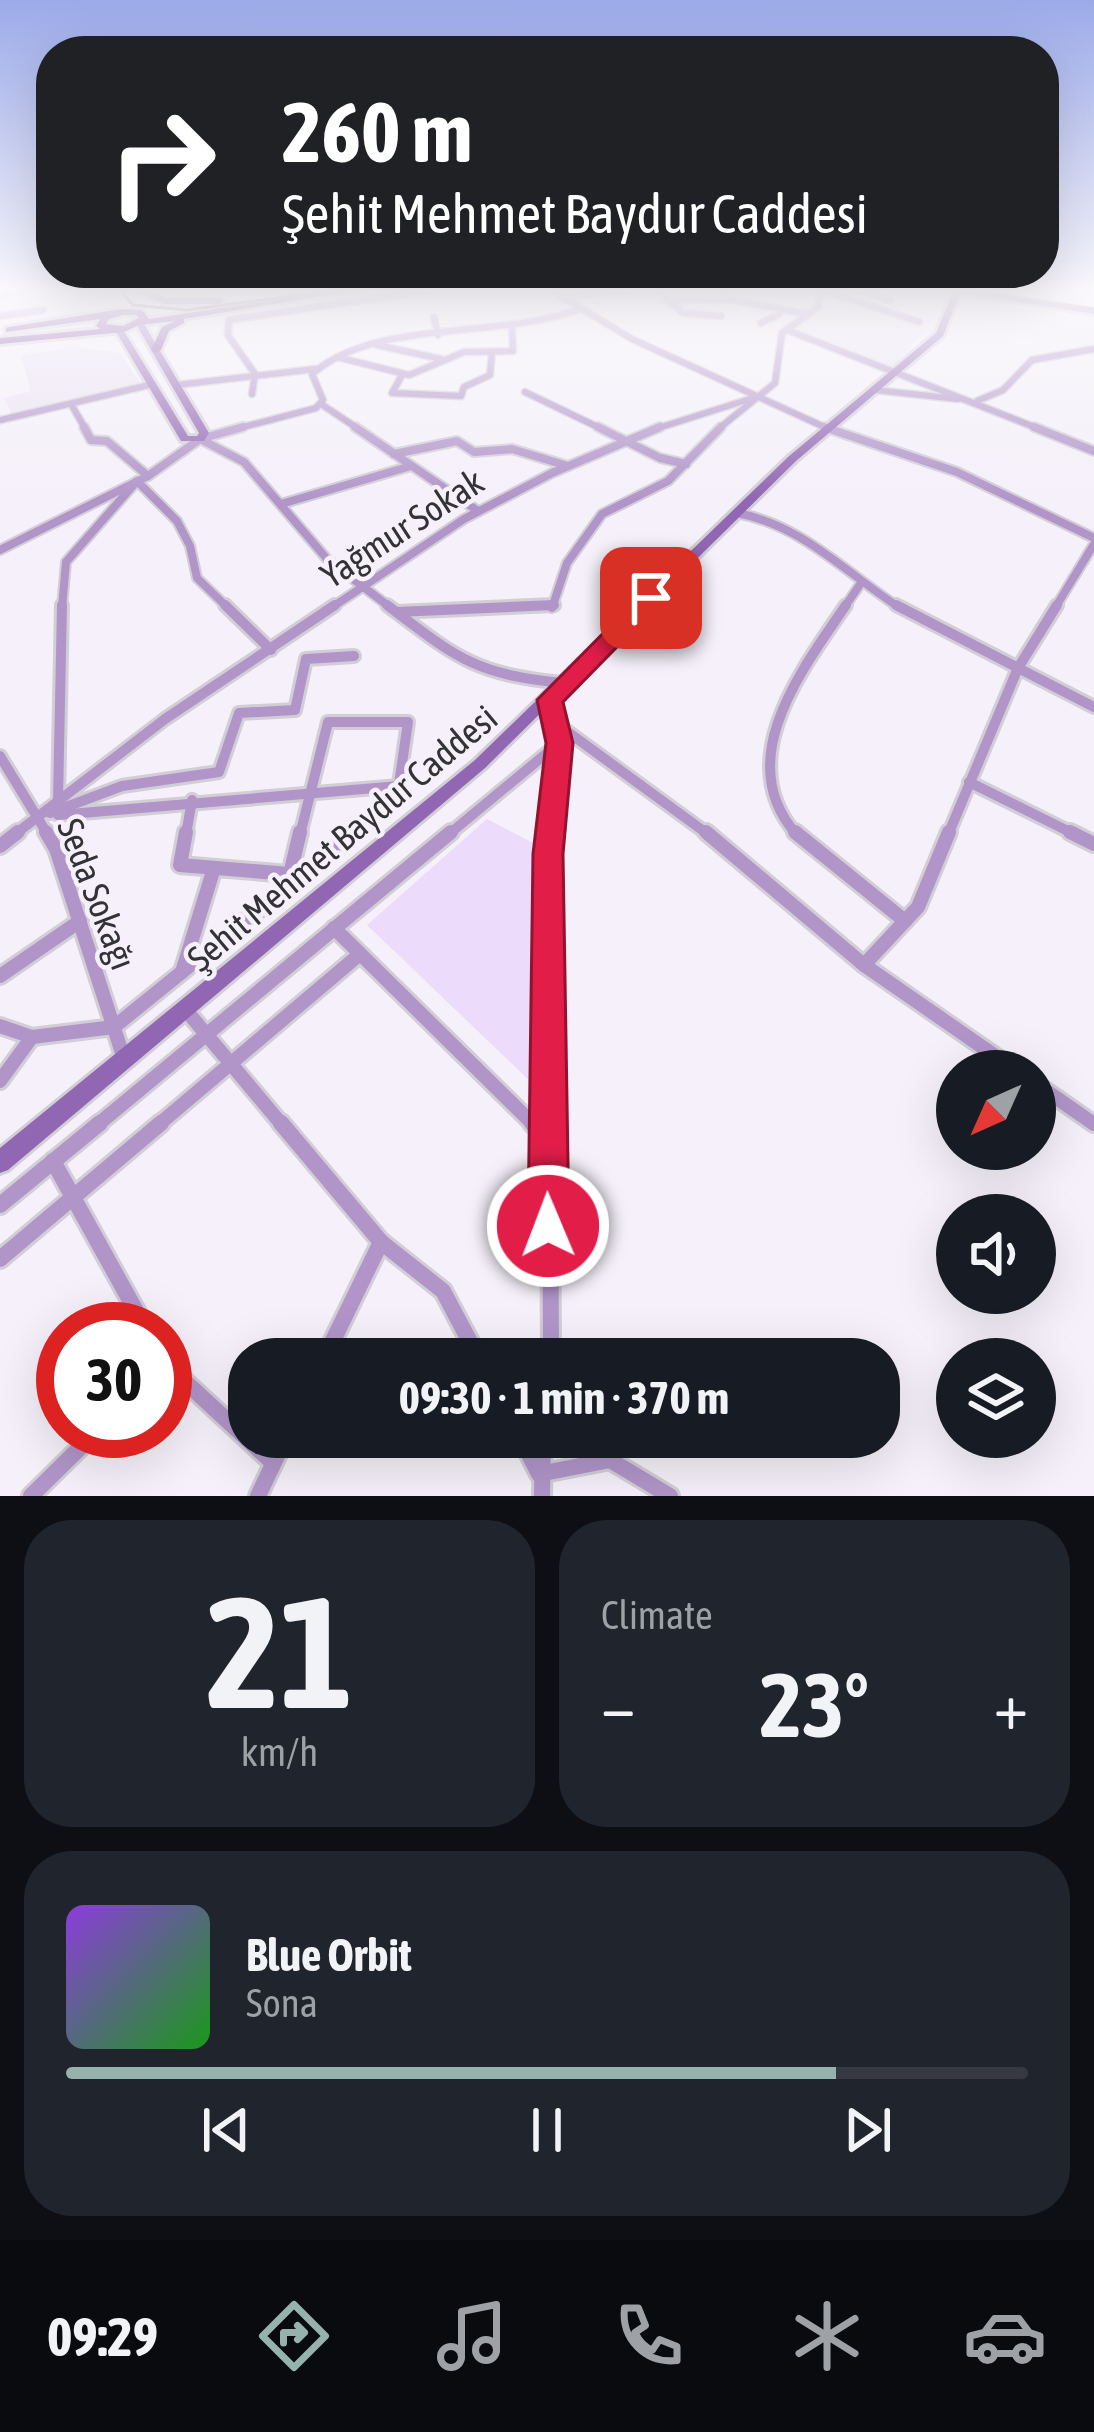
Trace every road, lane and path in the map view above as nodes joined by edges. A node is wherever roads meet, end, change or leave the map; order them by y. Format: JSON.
{"nodes":[{"id":1,"x":134,"y":360,"type":"edge"},
{"id":2,"x":162,"y":360,"type":"edge"},
{"id":3,"x":245,"y":360,"type":"edge"},
{"id":4,"x":330,"y":360,"type":"edge"},
{"id":5,"x":345,"y":360,"type":"edge"},
{"id":6,"x":442,"y":360,"type":"edge"},
{"id":7,"x":492,"y":360,"type":"edge"},
{"id":8,"x":680,"y":360,"type":"edge"},
{"id":9,"x":779,"y":360,"type":"edge"},
{"id":10,"x":864,"y":360,"type":"edge"},
{"id":11,"x":910,"y":360,"type":"edge"},
{"id":12,"x":1033,"y":360,"type":"edge"},
{"id":13,"x":315,"y":369,"type":"junction"},
{"id":14,"x":896,"y":372,"type":"junction"},
{"id":15,"x":255,"y":374,"type":"junction"},
{"id":16,"x":402,"y":375,"type":"junction"},
{"id":17,"x":149,"y":385,"type":"junction"},
{"id":18,"x":176,"y":385,"type":"junction"},
{"id":19,"x":874,"y":390,"type":"junction"},
{"id":20,"x":525,"y":392,"type":"dead end"},
{"id":21,"x":252,"y":394,"type":"dead end"},
{"id":22,"x":757,"y":398,"type":"junction"},
{"id":23,"x":977,"y":401,"type":"junction"},
{"id":24,"x":71,"y":404,"type":"junction"},
{"id":25,"x":321,"y":404,"type":"junction"},
{"id":26,"x":0,"y":420,"type":"edge"},
{"id":27,"x":827,"y":429,"type":"junction"},
{"id":28,"x":202,"y":436,"type":"junction"},
{"id":29,"x":627,"y":441,"type":"junction"},
{"id":30,"x":1094,"y":451,"type":"edge"},
{"id":31,"x":394,"y":454,"type":"junction"},
{"id":32,"x":687,"y":464,"type":"junction"},
{"id":33,"x":411,"y":466,"type":"junction"},
{"id":34,"x":568,"y":466,"type":"junction"},
{"id":35,"x":142,"y":479,"type":"junction"},
{"id":36,"x":281,"y":504,"type":"junction"},
{"id":37,"x":478,"y":511,"type":"junction"},
{"id":38,"x":737,"y":513,"type":"junction"},
{"id":39,"x":1094,"y":541,"type":"edge"},
{"id":40,"x":0,"y":550,"type":"edge"},
{"id":41,"x":861,"y":583,"type":"junction"},
{"id":42,"x":362,"y":585,"type":"junction"},
{"id":43,"x":397,"y":612,"type":"junction"},
{"id":44,"x":272,"y":650,"type":"junction"},
{"id":45,"x":354,"y":656,"type":"dead end"},
{"id":46,"x":1018,"y":668,"type":"junction"},
{"id":47,"x":566,"y":683,"type":"junction"},
{"id":48,"x":550,"y":700,"type":"junction"},
{"id":49,"x":1094,"y":707,"type":"edge"},
{"id":50,"x":557,"y":724,"type":"junction"},
{"id":51,"x":560,"y":743,"type":"junction"},
{"id":52,"x":0,"y":756,"type":"edge"},
{"id":53,"x":969,"y":782,"type":"junction"},
{"id":54,"x":399,"y":786,"type":"junction"},
{"id":55,"x":308,"y":795,"type":"junction"},
{"id":56,"x":58,"y":800,"type":"junction"},
{"id":57,"x":192,"y":800,"type":"junction"},
{"id":58,"x":37,"y":817,"type":"junction"},
{"id":59,"x":1094,"y":844,"type":"edge"},
{"id":60,"x":0,"y":846,"type":"edge"},
{"id":61,"x":214,"y":868,"type":"junction"},
{"id":62,"x":290,"y":874,"type":"junction"},
{"id":63,"x":286,"y":890,"type":"junction"},
{"id":64,"x":80,"y":921,"type":"junction"},
{"id":65,"x":905,"y":921,"type":"junction"},
{"id":66,"x":334,"y":928,"type":"junction"},
{"id":67,"x":360,"y":954,"type":"junction"},
{"id":68,"x":864,"y":965,"type":"junction"},
{"id":69,"x":181,"y":975,"type":"junction"},
{"id":70,"x":0,"y":976,"type":"edge"},
{"id":71,"x":185,"y":1009,"type":"junction"},
{"id":72,"x":0,"y":1026,"type":"edge"},
{"id":73,"x":114,"y":1028,"type":"junction"},
{"id":74,"x":206,"y":1034,"type":"junction"},
{"id":75,"x":32,"y":1037,"type":"junction"},
{"id":76,"x":987,"y":1050,"type":"edge"},
{"id":77,"x":124,"y":1059,"type":"junction"},
{"id":78,"x":231,"y":1063,"type":"junction"},
{"id":79,"x":0,"y":1081,"type":"edge"},
{"id":80,"x":1056,"y":1098,"type":"edge"},
{"id":81,"x":1094,"y":1124,"type":"edge"},
{"id":82,"x":546,"y":1137,"type":"junction"},
{"id":83,"x":53,"y":1161,"type":"junction"},
{"id":84,"x":0,"y":1162,"type":"edge"},
{"id":85,"x":73,"y":1197,"type":"junction"},
{"id":86,"x":0,"y":1205,"type":"edge"},
{"id":87,"x":381,"y":1242,"type":"junction"},
{"id":88,"x":0,"y":1258,"type":"edge"},
{"id":89,"x":131,"y":1302,"type":"edge"},
{"id":90,"x":334,"y":1338,"type":"edge"},
{"id":91,"x":468,"y":1338,"type":"edge"},
{"id":92,"x":551,"y":1338,"type":"edge"},
{"id":93,"x":192,"y":1389,"type":"edge"},
{"id":94,"x":70,"y":1458,"type":"edge"},
{"id":95,"x":276,"y":1458,"type":"edge"},
{"id":96,"x":531,"y":1458,"type":"edge"},
{"id":97,"x":541,"y":1458,"type":"edge"},
{"id":98,"x":273,"y":1463,"type":"junction"},
{"id":99,"x":539,"y":1474,"type":"junction"},
{"id":100,"x":32,"y":1496,"type":"edge"},
{"id":101,"x":258,"y":1496,"type":"edge"},
{"id":102,"x":542,"y":1496,"type":"edge"},
{"id":103,"x":670,"y":1496,"type":"edge"}],
"edges":[{"from":1,"to":17,"type":"street"},
{"from":2,"to":18,"type":"street"},
{"from":3,"to":15,"type":"street"},
{"from":4,"to":13,"type":"street"},
{"from":5,"to":16,"type":"street"},
{"from":6,"to":16,"type":"street"},
{"from":7,"to":16,"type":"street"},
{"from":8,"to":22,"type":"street"},
{"from":9,"to":22,"type":"street"},
{"from":10,"to":14,"type":"street"},
{"from":11,"to":14,"type":"street","name":"Şehit Mehmet Baydur Caddesi"},
{"from":12,"to":23,"type":"street"},
{"from":13,"to":15,"type":"street"},
{"from":13,"to":25,"type":"street"},
{"from":14,"to":19,"type":"street","name":"Şehit Mehmet Baydur Caddesi"},
{"from":14,"to":23,"type":"street"},
{"from":15,"to":18,"type":"street"},
{"from":15,"to":21,"type":"street"},
{"from":17,"to":24,"type":"street"},
{"from":17,"to":28,"type":"street"},
{"from":18,"to":28,"type":"street"},
{"from":19,"to":23,"type":"street"},
{"from":19,"to":27,"type":"street","name":"Şehit Mehmet Baydur Caddesi"},
{"from":20,"to":29,"type":"street"},
{"from":22,"to":27,"type":"street"},
{"from":22,"to":29,"type":"street","name":"Yağmur Sokak"},
{"from":22,"to":32,"type":"street"},
{"from":23,"to":30,"type":"street"},
{"from":24,"to":26,"type":"street"},
{"from":24,"to":35,"type":"street"},
{"from":25,"to":28,"type":"street"},
{"from":25,"to":31,"type":"street"},
{"from":27,"to":38,"type":"street","name":"Şehit Mehmet Baydur Caddesi"},
{"from":27,"to":39,"type":"street"},
{"from":28,"to":35,"type":"street"},
{"from":28,"to":36,"type":"street"},
{"from":29,"to":32,"type":"street"},
{"from":29,"to":34,"type":"street","name":"Yağmur Sokak"},
{"from":31,"to":33,"type":"street"},
{"from":31,"to":34,"type":"street"},
{"from":32,"to":43,"type":"street"},
{"from":33,"to":36,"type":"street"},
{"from":33,"to":37,"type":"street"},
{"from":34,"to":37,"type":"street","name":"Yağmur Sokak"},
{"from":35,"to":40,"type":"street"},
{"from":35,"to":44,"type":"street"},
{"from":35,"to":56,"type":"street"},
{"from":36,"to":42,"type":"street"},
{"from":37,"to":42,"type":"street","name":"Yağmur Sokak"},
{"from":38,"to":41,"type":"street"},
{"from":38,"to":47,"type":"street","name":"Şehit Mehmet Baydur Caddesi"},
{"from":39,"to":46,"type":"street"},
{"from":41,"to":46,"type":"street"},
{"from":41,"to":65,"type":"street"},
{"from":42,"to":43,"type":"street"},
{"from":42,"to":44,"type":"street","name":"Yağmur Sokak"},
{"from":43,"to":47,"type":"street"},
{"from":44,"to":56,"type":"street","name":"Yağmur Sokak"},
{"from":45,"to":58,"type":"street"},
{"from":46,"to":49,"type":"street"},
{"from":46,"to":53,"type":"street"},
{"from":47,"to":48,"type":"street","name":"Şehit Mehmet Baydur Caddesi"},
{"from":48,"to":50,"type":"street"},
{"from":48,"to":71,"type":"street","name":"Şehit Mehmet Baydur Caddesi"},
{"from":50,"to":51,"type":"street"},
{"from":50,"to":68,"type":"street"},
{"from":51,"to":66,"type":"street"},
{"from":51,"to":82,"type":"street"},
{"from":52,"to":58,"type":"street","name":"Seda Sokağı"},
{"from":53,"to":59,"type":"street"},
{"from":53,"to":65,"type":"street"},
{"from":54,"to":55,"type":"street"},
{"from":54,"to":55,"type":"street"},
{"from":54,"to":63,"type":"street"},
{"from":55,"to":57,"type":"street"},
{"from":55,"to":62,"type":"street"},
{"from":56,"to":58,"type":"street","name":"Yağmur Sokak"},
{"from":57,"to":58,"type":"street"},
{"from":57,"to":61,"type":"street"},
{"from":58,"to":60,"type":"street","name":"Yağmur Sokak"},
{"from":58,"to":64,"type":"street","name":"Seda Sokağı"},
{"from":61,"to":62,"type":"street"},
{"from":61,"to":69,"type":"street"},
{"from":62,"to":63,"type":"street"},
{"from":63,"to":69,"type":"street"},
{"from":64,"to":70,"type":"street"},
{"from":64,"to":73,"type":"street","name":"Seda Sokağı"},
{"from":65,"to":68,"type":"street"},
{"from":66,"to":67,"type":"street"},
{"from":66,"to":74,"type":"street"},
{"from":67,"to":78,"type":"street"},
{"from":67,"to":82,"type":"street"},
{"from":68,"to":76,"type":"street"},
{"from":69,"to":73,"type":"street"},
{"from":71,"to":74,"type":"street"},
{"from":71,"to":77,"type":"street","name":"Şehit Mehmet Baydur Caddesi"},
{"from":72,"to":75,"type":"street"},
{"from":73,"to":75,"type":"street"},
{"from":73,"to":77,"type":"street","name":"Seda Sokağı"},
{"from":74,"to":78,"type":"street"},
{"from":74,"to":83,"type":"street"},
{"from":75,"to":79,"type":"street"},
{"from":77,"to":84,"type":"street","name":"Şehit Mehmet Baydur Caddesi"},
{"from":78,"to":85,"type":"street"},
{"from":78,"to":87,"type":"street"},
{"from":80,"to":81,"type":"street"},
{"from":82,"to":92,"type":"street"},
{"from":83,"to":85,"type":"street"},
{"from":83,"to":86,"type":"street"},
{"from":85,"to":88,"type":"street"},
{"from":85,"to":89,"type":"street"},
{"from":87,"to":90,"type":"street"},
{"from":87,"to":91,"type":"street"},
{"from":93,"to":98,"type":"street"},
{"from":94,"to":100,"type":"street"},
{"from":95,"to":98,"type":"street"},
{"from":96,"to":99,"type":"street"},
{"from":97,"to":99,"type":"street"},
{"from":98,"to":101,"type":"street"},
{"from":99,"to":102,"type":"street"},
{"from":99,"to":103,"type":"street"}]}
